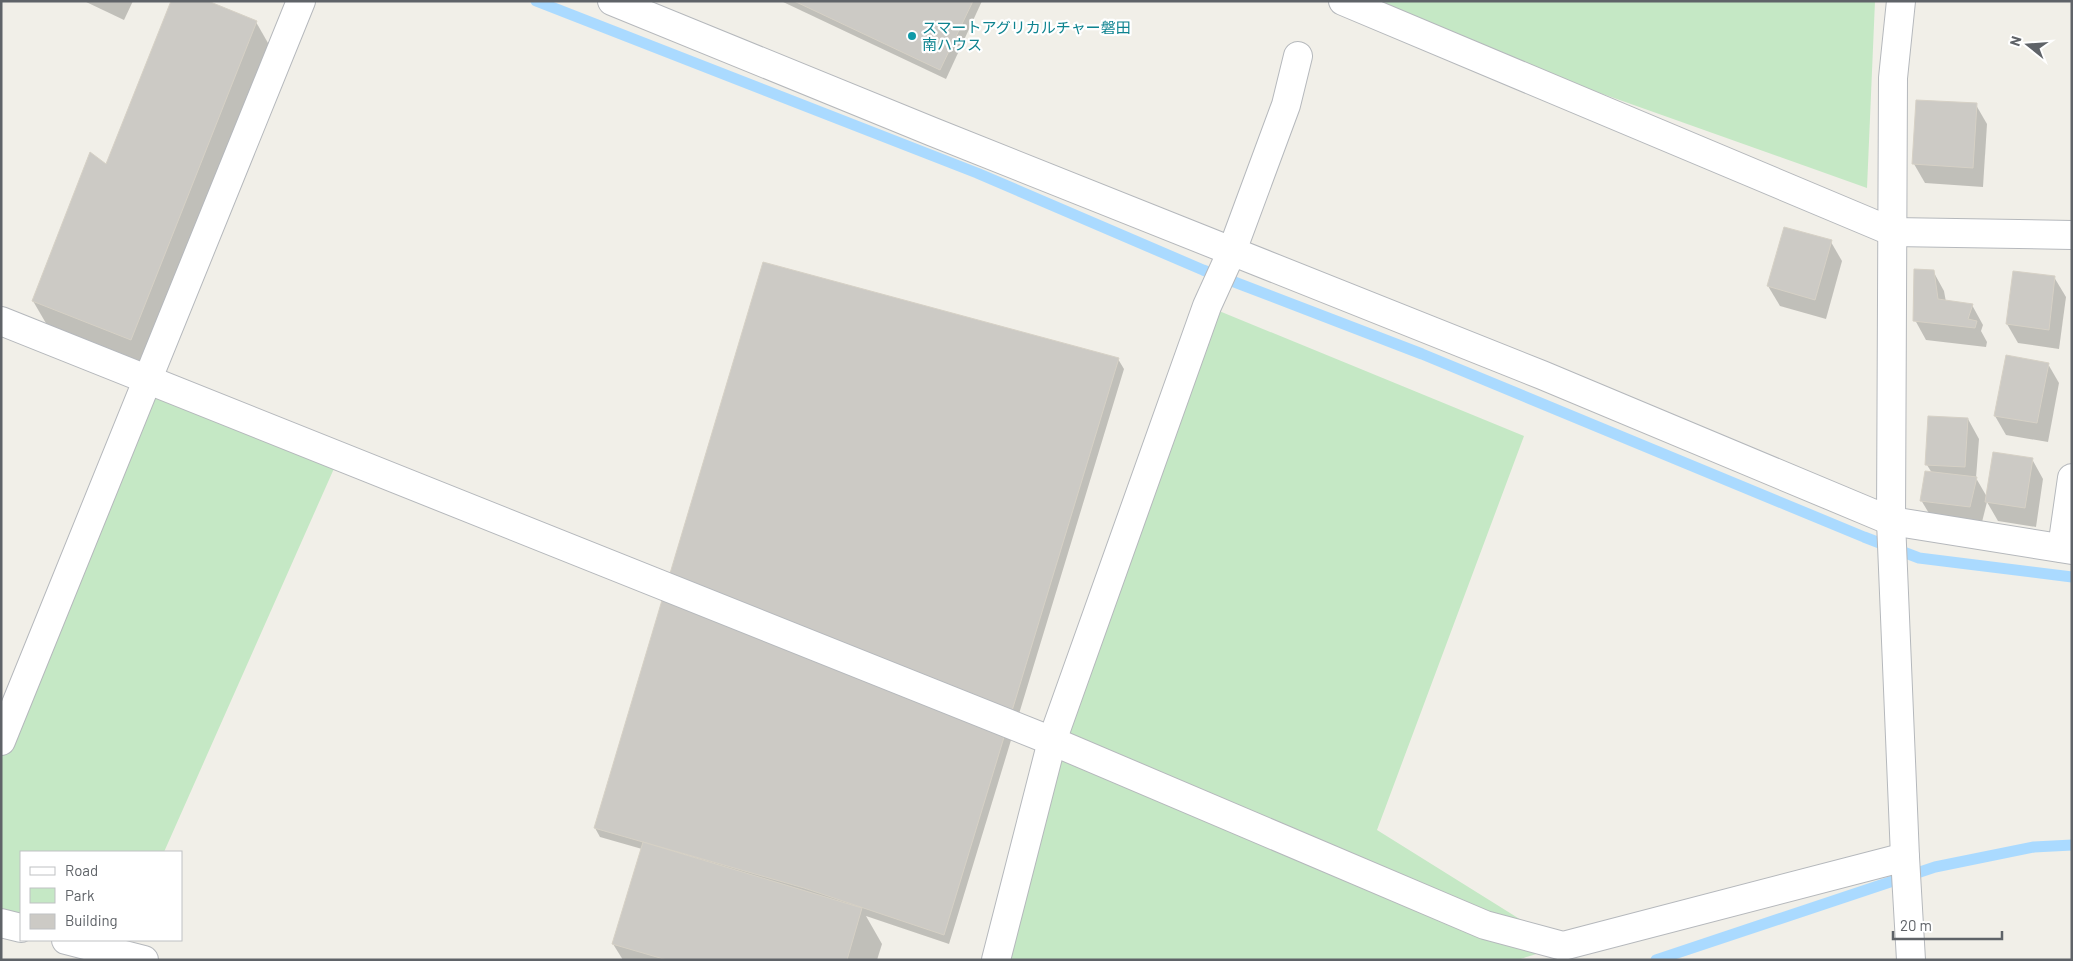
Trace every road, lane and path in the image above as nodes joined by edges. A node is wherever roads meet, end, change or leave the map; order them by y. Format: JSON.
{"nodes":[{"id":1,"x":301,"y":1,"type":"edge"},
{"id":2,"x":612,"y":1,"type":"edge"},
{"id":3,"x":1343,"y":1,"type":"edge"},
{"id":4,"x":1901,"y":1,"type":"edge"},
{"id":5,"x":1298,"y":56,"type":"dead end"},
{"id":6,"x":1893,"y":232,"type":"junction"},
{"id":7,"x":2072,"y":235,"type":"edge"},
{"id":8,"x":1231,"y":253,"type":"junction"},
{"id":9,"x":1,"y":321,"type":"edge"},
{"id":10,"x":147,"y":378,"type":"junction"},
{"id":11,"x":2072,"y":478,"type":"edge"},
{"id":12,"x":1891,"y":521,"type":"junction"},
{"id":13,"x":2067,"y":549,"type":"edge"},
{"id":14,"x":1,"y":741,"type":"edge"},
{"id":15,"x":1052,"y":741,"type":"junction"},
{"id":16,"x":1905,"y":857,"type":"junction"},
{"id":17,"x":1,"y":923,"type":"edge"},
{"id":18,"x":20,"y":928,"type":"edge"},
{"id":19,"x":70,"y":941,"type":"edge"},
{"id":20,"x":1559,"y":953,"type":"edge"},
{"id":21,"x":144,"y":960,"type":"edge"},
{"id":22,"x":996,"y":960,"type":"edge"},
{"id":23,"x":1911,"y":960,"type":"edge"}],
"edges":[{"from":1,"to":10,"type":"street"},
{"from":2,"to":8,"type":"street"},
{"from":3,"to":6,"type":"street"},
{"from":4,"to":6,"type":"street"},
{"from":5,"to":8,"type":"street"},
{"from":6,"to":7,"type":"street"},
{"from":6,"to":12,"type":"street"},
{"from":8,"to":12,"type":"street"},
{"from":8,"to":15,"type":"street"},
{"from":9,"to":10,"type":"street"},
{"from":10,"to":14,"type":"street"},
{"from":10,"to":15,"type":"street"},
{"from":11,"to":13,"type":"street"},
{"from":12,"to":13,"type":"street"},
{"from":12,"to":16,"type":"street"},
{"from":15,"to":20,"type":"street"},
{"from":15,"to":22,"type":"street"},
{"from":16,"to":20,"type":"street"},
{"from":16,"to":23,"type":"street"},
{"from":17,"to":18,"type":"street"},
{"from":19,"to":21,"type":"street"}]}
